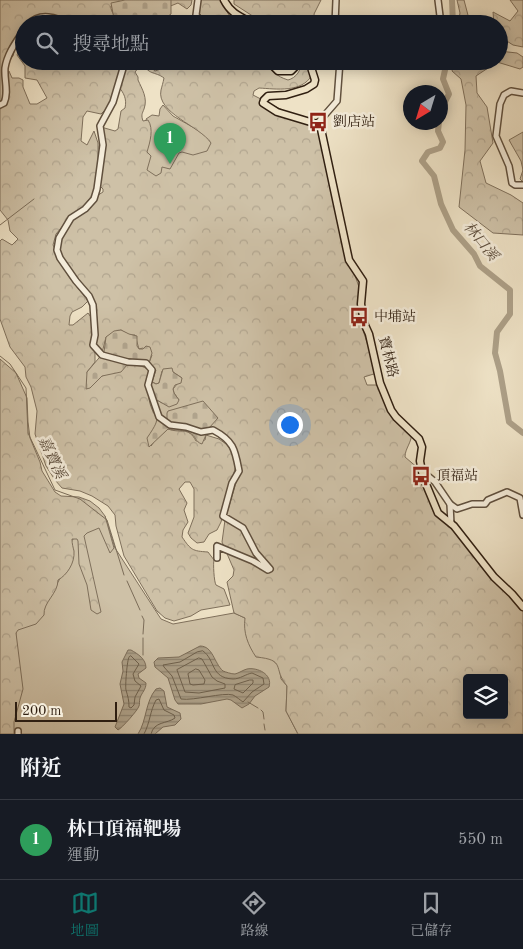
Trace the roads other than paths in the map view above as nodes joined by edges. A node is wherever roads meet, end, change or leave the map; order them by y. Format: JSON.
{"nodes":[{"id":1,"x":198,"y":0,"type":"edge"},
{"id":2,"x":224,"y":0,"type":"edge"},
{"id":3,"x":336,"y":0,"type":"edge"},
{"id":4,"x":438,"y":0,"type":"edge"},
{"id":5,"x":196,"y":15,"type":"edge"},
{"id":6,"x":236,"y":15,"type":"edge"},
{"id":7,"x":335,"y":15,"type":"edge"},
{"id":8,"x":440,"y":15,"type":"edge"},
{"id":9,"x":15,"y":45,"type":"edge"},
{"id":10,"x":123,"y":70,"type":"edge"},
{"id":11,"x":277,"y":70,"type":"edge"},
{"id":12,"x":292,"y":70,"type":"edge"},
{"id":13,"x":312,"y":70,"type":"edge"},
{"id":14,"x":340,"y":70,"type":"edge"},
{"id":15,"x":523,"y":94,"type":"edge"},
{"id":16,"x":0,"y":105,"type":"edge"},
{"id":17,"x":317,"y":124,"type":"junction"},
{"id":18,"x":523,"y":185,"type":"edge"},
{"id":19,"x":421,"y":470,"type":"junction"},
{"id":20,"x":450,"y":504,"type":"junction"},
{"id":21,"x":523,"y":515,"type":"edge"},
{"id":22,"x":451,"y":524,"type":"junction"},
{"id":23,"x":217,"y":558,"type":"dead end"},
{"id":24,"x":523,"y":607,"type":"edge"}],
"edges":[{"from":1,"to":5,"type":"street"},
{"from":2,"to":6,"type":"main road"},
{"from":3,"to":7,"type":"street"},
{"from":4,"to":8,"type":"street"},
{"from":9,"to":16,"type":"street"},
{"from":10,"to":23,"type":"street"},
{"from":11,"to":12,"type":"main road"},
{"from":13,"to":17,"type":"main road"},
{"from":14,"to":17,"type":"street"},
{"from":15,"to":18,"type":"street"},
{"from":17,"to":19,"type":"main road","name":"寶林路"},
{"from":19,"to":20,"type":"street"},
{"from":19,"to":22,"type":"main road","name":"寶林路"},
{"from":20,"to":21,"type":"street"},
{"from":20,"to":22,"type":"street"},
{"from":22,"to":24,"type":"main road","name":"寶林路"}]}
